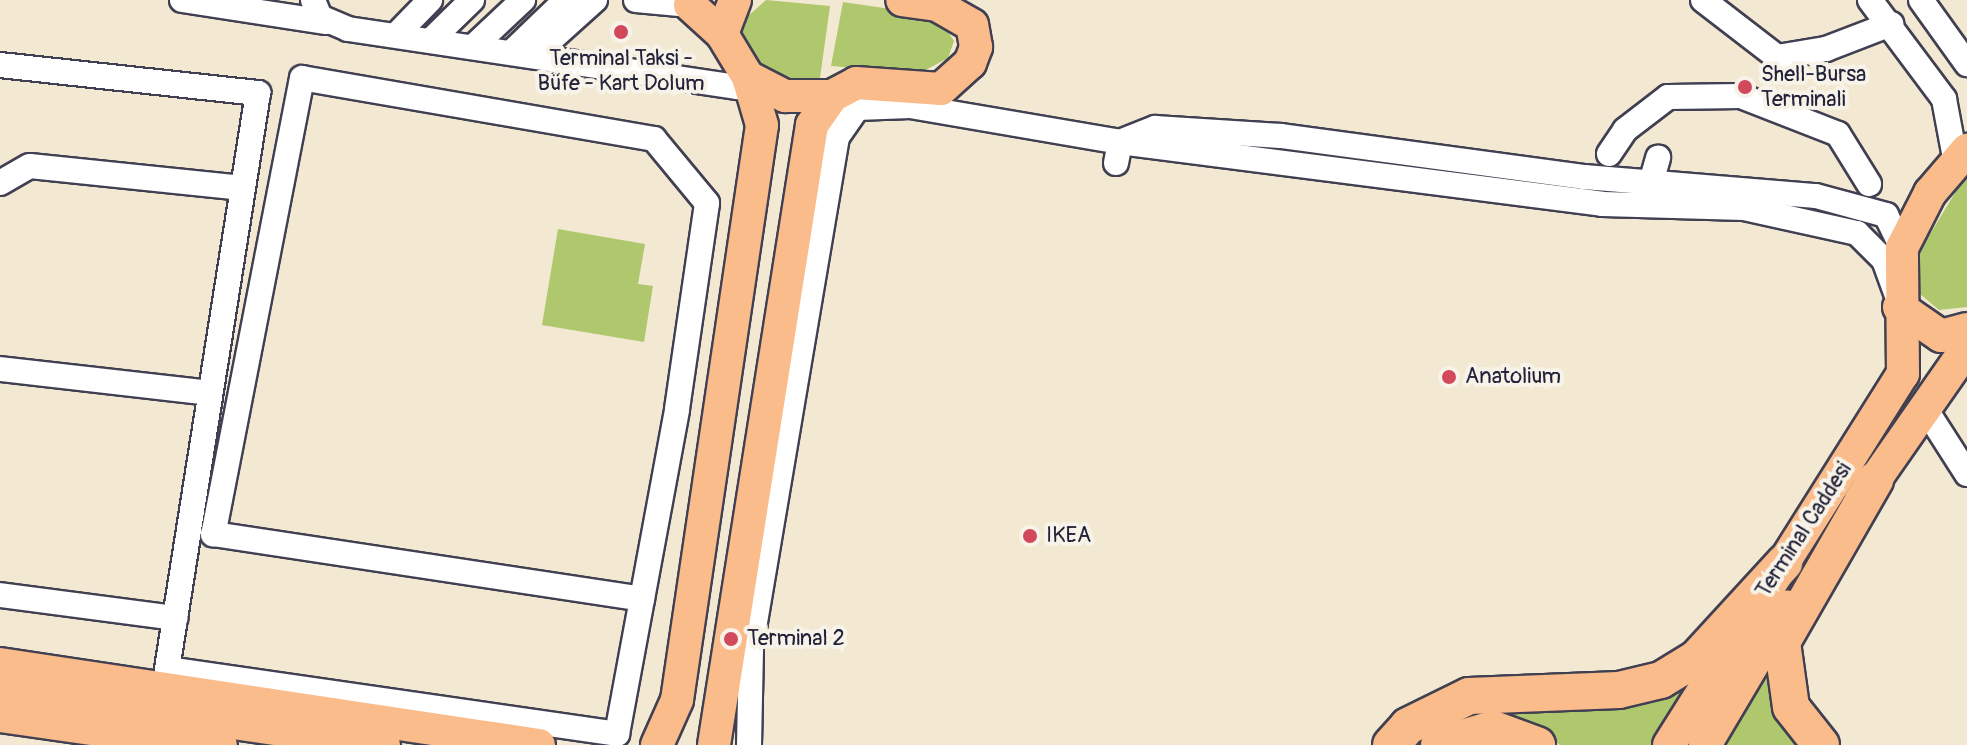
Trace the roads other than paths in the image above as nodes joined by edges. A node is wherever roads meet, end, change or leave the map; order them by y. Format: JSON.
{"nodes":[{"id":1,"x":182,"y":0,"type":"edge"},
{"id":2,"x":313,"y":0,"type":"edge"},
{"id":3,"x":430,"y":0,"type":"edge"},
{"id":4,"x":452,"y":0,"type":"edge"},
{"id":5,"x":472,"y":0,"type":"edge"},
{"id":6,"x":500,"y":0,"type":"edge"},
{"id":7,"x":523,"y":0,"type":"edge"},
{"id":8,"x":545,"y":0,"type":"edge"},
{"id":9,"x":566,"y":0,"type":"edge"},
{"id":10,"x":595,"y":0,"type":"edge"},
{"id":11,"x":636,"y":0,"type":"edge"},
{"id":12,"x":724,"y":0,"type":"edge"},
{"id":13,"x":735,"y":0,"type":"edge"},
{"id":14,"x":902,"y":0,"type":"edge"},
{"id":15,"x":1703,"y":0,"type":"edge"},
{"id":16,"x":1870,"y":0,"type":"edge"},
{"id":17,"x":1921,"y":0,"type":"edge"},
{"id":18,"x":690,"y":5,"type":"junction"},
{"id":19,"x":326,"y":22,"type":"junction"},
{"id":20,"x":1891,"y":24,"type":"junction"},
{"id":21,"x":722,"y":34,"type":"junction"},
{"id":22,"x":464,"y":43,"type":"junction"},
{"id":23,"x":1966,"y":63,"type":"edge"},
{"id":24,"x":0,"y":65,"type":"edge"},
{"id":25,"x":748,"y":77,"type":"junction"},
{"id":26,"x":941,"y":89,"type":"junction"},
{"id":27,"x":832,"y":96,"type":"junction"},
{"id":28,"x":994,"y":118,"type":"junction"},
{"id":29,"x":1126,"y":154,"type":"junction"},
{"id":30,"x":1609,"y":154,"type":"dead end"},
{"id":31,"x":1961,"y":154,"type":"edge"},
{"id":32,"x":1657,"y":168,"type":"junction"},
{"id":33,"x":1869,"y":184,"type":"dead end"},
{"id":34,"x":1,"y":188,"type":"edge"},
{"id":35,"x":243,"y":188,"type":"junction"},
{"id":36,"x":1643,"y":202,"type":"junction"},
{"id":37,"x":1902,"y":248,"type":"junction"},
{"id":38,"x":1898,"y":303,"type":"junction"},
{"id":39,"x":1967,"y":329,"type":"edge"},
{"id":40,"x":1967,"y":348,"type":"edge"},
{"id":41,"x":0,"y":369,"type":"edge"},
{"id":42,"x":210,"y":393,"type":"junction"},
{"id":43,"x":1926,"y":410,"type":"junction"},
{"id":44,"x":1967,"y":474,"type":"edge"},
{"id":45,"x":1875,"y":480,"type":"junction"},
{"id":46,"x":1784,"y":563,"type":"junction"},
{"id":47,"x":0,"y":595,"type":"edge"},
{"id":48,"x":642,"y":599,"type":"junction"},
{"id":49,"x":175,"y":618,"type":"junction"},
{"id":50,"x":0,"y":664,"type":"edge"},
{"id":51,"x":0,"y":689,"type":"edge"},
{"id":52,"x":0,"y":714,"type":"edge"},
{"id":53,"x":219,"y":745,"type":"edge"},
{"id":54,"x":384,"y":745,"type":"edge"},
{"id":55,"x":539,"y":745,"type":"edge"},
{"id":56,"x":657,"y":745,"type":"edge"},
{"id":57,"x":714,"y":745,"type":"edge"},
{"id":58,"x":749,"y":745,"type":"edge"},
{"id":59,"x":1391,"y":745,"type":"edge"},
{"id":60,"x":1439,"y":745,"type":"edge"},
{"id":61,"x":1537,"y":745,"type":"edge"},
{"id":62,"x":1669,"y":745,"type":"edge"},
{"id":63,"x":1705,"y":745,"type":"edge"},
{"id":64,"x":1821,"y":745,"type":"edge"}],
"edges":[{"from":1,"to":19,"type":"street"},
{"from":2,"to":19,"type":"street"},
{"from":3,"to":22,"type":"street"},
{"from":4,"to":22,"type":"street"},
{"from":5,"to":22,"type":"street"},
{"from":6,"to":22,"type":"street"},
{"from":7,"to":22,"type":"street"},
{"from":8,"to":22,"type":"street"},
{"from":9,"to":22,"type":"street"},
{"from":10,"to":22,"type":"street"},
{"from":11,"to":18,"type":"street"},
{"from":12,"to":18,"type":"main road"},
{"from":13,"to":21,"type":"main road"},
{"from":14,"to":26,"type":"main road"},
{"from":15,"to":20,"type":"street"},
{"from":16,"to":20,"type":"street"},
{"from":17,"to":23,"type":"street"},
{"from":18,"to":21,"type":"main road"},
{"from":19,"to":22,"type":"street"},
{"from":20,"to":31,"type":"street"},
{"from":21,"to":25,"type":"main road"},
{"from":22,"to":25,"type":"street"},
{"from":24,"to":35,"type":"street"},
{"from":25,"to":27,"type":"main road"},
{"from":25,"to":56,"type":"main road"},
{"from":26,"to":27,"type":"main road"},
{"from":26,"to":28,"type":"street"},
{"from":27,"to":57,"type":"main road"},
{"from":28,"to":29,"type":"street"},
{"from":28,"to":58,"type":"street"},
{"from":29,"to":32,"type":"street"},
{"from":29,"to":36,"type":"street"},
{"from":30,"to":33,"type":"street"},
{"from":31,"to":37,"type":"main road","name":"Terminal Caddesi"},
{"from":32,"to":36,"type":"street"},
{"from":32,"to":37,"type":"street"},
{"from":34,"to":35,"type":"street"},
{"from":35,"to":42,"type":"street"},
{"from":36,"to":38,"type":"street"},
{"from":37,"to":38,"type":"main road","name":"Terminal Caddesi"},
{"from":38,"to":39,"type":"main road"},
{"from":38,"to":46,"type":"main road","name":"Terminal Caddesi"},
{"from":40,"to":43,"type":"main road","name":"Terminal Caddesi"},
{"from":41,"to":42,"type":"street"},
{"from":42,"to":49,"type":"street"},
{"from":43,"to":44,"type":"street"},
{"from":43,"to":45,"type":"main road","name":"Terminal Caddesi"},
{"from":45,"to":63,"type":"main road","name":"Terminal Caddesi"},
{"from":45,"to":64,"type":"highway"},
{"from":46,"to":59,"type":"highway"},
{"from":46,"to":62,"type":"main road","name":"Terminal Caddesi"},
{"from":47,"to":49,"type":"street"},
{"from":48,"to":48,"type":"street"},
{"from":48,"to":49,"type":"street"},
{"from":50,"to":55,"type":"main road"},
{"from":51,"to":54,"type":"main road"},
{"from":52,"to":53,"type":"highway"},
{"from":60,"to":61,"type":"highway"}]}
